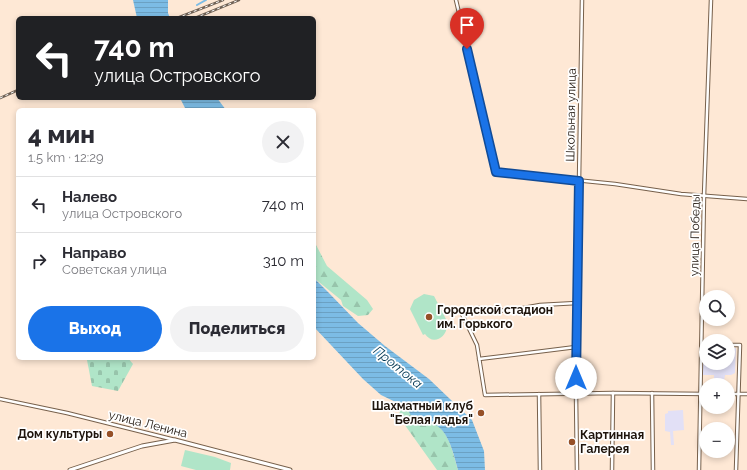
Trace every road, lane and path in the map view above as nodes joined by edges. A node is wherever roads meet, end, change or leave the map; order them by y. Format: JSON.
{"nodes":[{"id":1,"x":456,"y":0,"type":"edge"},
{"id":2,"x":582,"y":0,"type":"edge"},
{"id":3,"x":711,"y":0,"type":"edge"},
{"id":4,"x":579,"y":181,"type":"junction"},
{"id":5,"x":704,"y":196,"type":"junction"},
{"id":6,"x":747,"y":199,"type":"edge"},
{"id":7,"x":577,"y":302,"type":"junction"},
{"id":8,"x":701,"y":334,"type":"edge"},
{"id":9,"x":735,"y":345,"type":"edge"},
{"id":10,"x":576,"y":347,"type":"junction"},
{"id":11,"x":479,"y":359,"type":"junction"},
{"id":12,"x":613,"y":393,"type":"junction"},
{"id":13,"x":652,"y":393,"type":"junction"},
{"id":14,"x":539,"y":394,"type":"junction"},
{"id":15,"x":576,"y":394,"type":"junction"},
{"id":16,"x":699,"y":394,"type":"edge"},
{"id":17,"x":735,"y":394,"type":"edge"},
{"id":18,"x":739,"y":394,"type":"junction"},
{"id":19,"x":747,"y":394,"type":"edge"},
{"id":20,"x":0,"y":399,"type":"edge"},
{"id":21,"x":700,"y":414,"type":"edge"},
{"id":22,"x":166,"y":439,"type":"junction"},
{"id":23,"x":70,"y":470,"type":"edge"},
{"id":24,"x":290,"y":470,"type":"edge"},
{"id":25,"x":540,"y":470,"type":"edge"},
{"id":26,"x":577,"y":470,"type":"edge"},
{"id":27,"x":612,"y":470,"type":"edge"},
{"id":28,"x":653,"y":470,"type":"edge"},
{"id":29,"x":699,"y":470,"type":"edge"},
{"id":30,"x":736,"y":470,"type":"edge"}],
"edges":[{"from":1,"to":4,"type":"street"},
{"from":2,"to":4,"type":"street","name":"Школьная улица"},
{"from":3,"to":5,"type":"street","name":"улица Победы"},
{"from":4,"to":5,"type":"street"},
{"from":4,"to":7,"type":"street","name":"Школьная улица"},
{"from":5,"to":6,"type":"street"},
{"from":5,"to":8,"type":"street","name":"улица Победы"},
{"from":7,"to":10,"type":"street","name":"Школьная улица"},
{"from":7,"to":11,"type":"street"},
{"from":9,"to":18,"type":"street"},
{"from":10,"to":11,"type":"street"},
{"from":10,"to":15,"type":"street","name":"Школьная улица"},
{"from":11,"to":14,"type":"street"},
{"from":12,"to":13,"type":"street"},
{"from":12,"to":15,"type":"street"},
{"from":12,"to":27,"type":"street"},
{"from":13,"to":16,"type":"street"},
{"from":13,"to":28,"type":"street"},
{"from":14,"to":15,"type":"street"},
{"from":14,"to":25,"type":"street"},
{"from":15,"to":26,"type":"street","name":"Школьная улица"},
{"from":17,"to":18,"type":"street"},
{"from":18,"to":19,"type":"street"},
{"from":18,"to":30,"type":"street"},
{"from":20,"to":22,"type":"street","name":"улица Ленина"},
{"from":21,"to":29,"type":"street","name":"улица Победы"},
{"from":22,"to":23,"type":"main road"},
{"from":22,"to":24,"type":"main road","name":"улица Ленина"}]}
